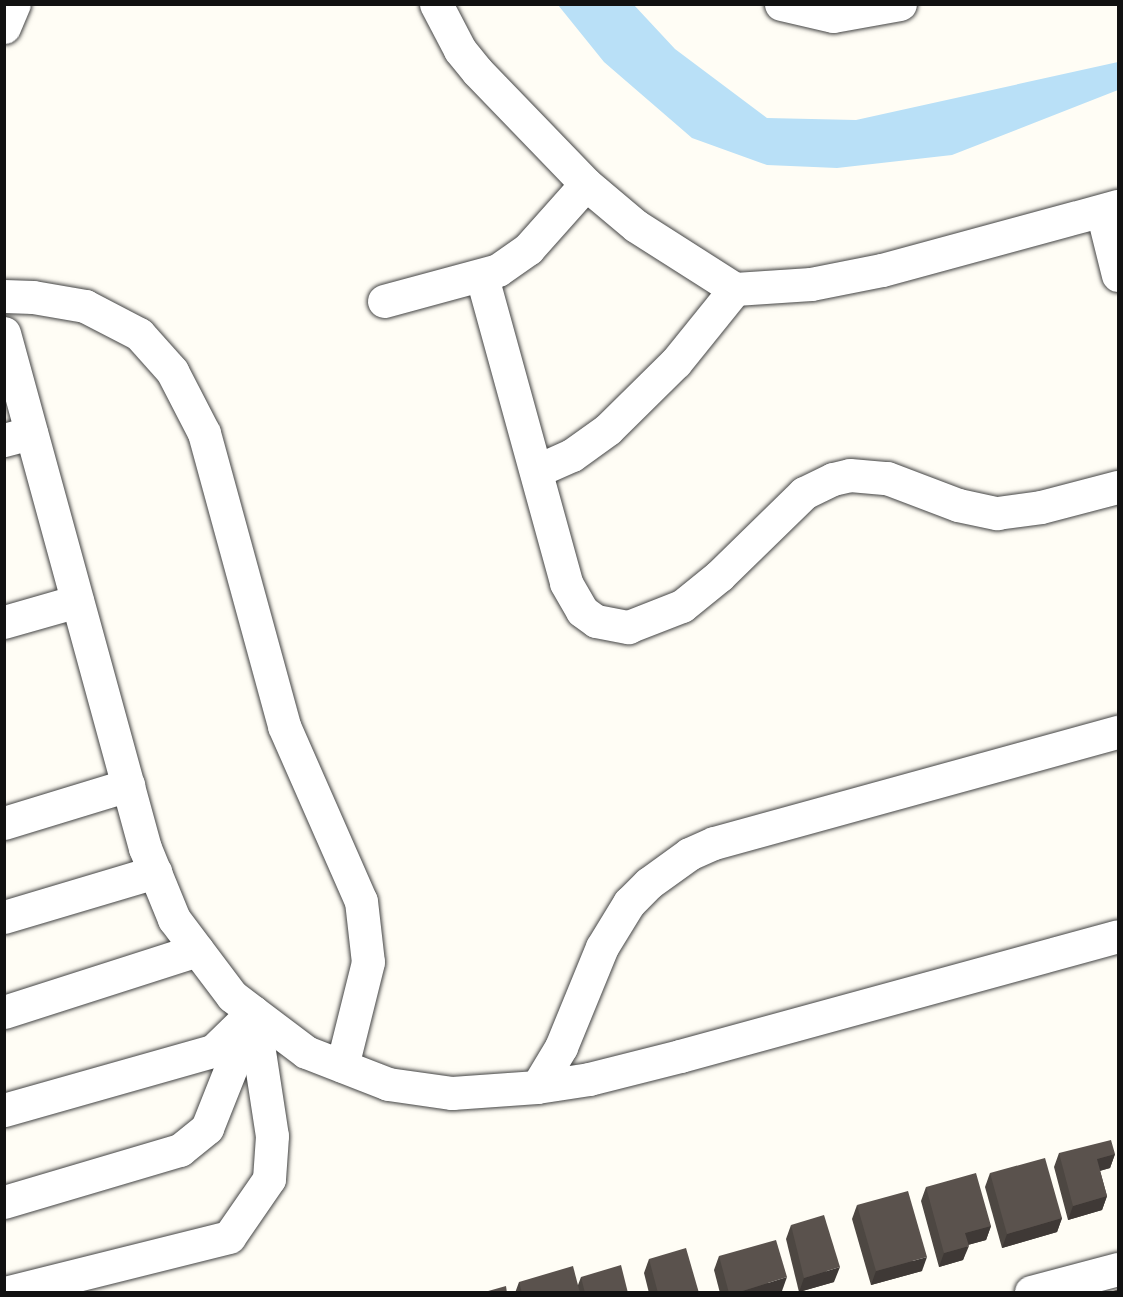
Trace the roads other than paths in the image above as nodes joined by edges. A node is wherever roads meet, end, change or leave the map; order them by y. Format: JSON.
{"nodes":[{"id":1,"x":14,"y":4,"type":"edge"},
{"id":2,"x":436,"y":4,"type":"edge"},
{"id":3,"x":781,"y":4,"type":"edge"},
{"id":4,"x":900,"y":4,"type":"edge"},
{"id":5,"x":4,"y":27,"type":"edge"},
{"id":6,"x":586,"y":184,"type":"junction"},
{"id":7,"x":1110,"y":208,"type":"edge"},
{"id":8,"x":1119,"y":275,"type":"edge"},
{"id":9,"x":482,"y":277,"type":"junction"},
{"id":10,"x":735,"y":289,"type":"junction"},
{"id":11,"x":4,"y":296,"type":"edge"},
{"id":12,"x":384,"y":301,"type":"dead end"},
{"id":13,"x":5,"y":339,"type":"edge"},
{"id":14,"x":18,"y":436,"type":"edge"},
{"id":15,"x":536,"y":471,"type":"junction"},
{"id":16,"x":1119,"y":487,"type":"edge"},
{"id":17,"x":77,"y":601,"type":"junction"},
{"id":18,"x":4,"y":622,"type":"edge"},
{"id":19,"x":1119,"y":732,"type":"edge"},
{"id":20,"x":128,"y":785,"type":"junction"},
{"id":21,"x":4,"y":823,"type":"edge"},
{"id":22,"x":155,"y":872,"type":"junction"},
{"id":23,"x":4,"y":917,"type":"edge"},
{"id":24,"x":1119,"y":936,"type":"edge"},
{"id":25,"x":197,"y":950,"type":"junction"},
{"id":26,"x":4,"y":1012,"type":"edge"},
{"id":27,"x":253,"y":1012,"type":"junction"},
{"id":28,"x":342,"y":1066,"type":"junction"},
{"id":29,"x":537,"y":1087,"type":"junction"},
{"id":30,"x":4,"y":1110,"type":"edge"},
{"id":31,"x":4,"y":1202,"type":"edge"},
{"id":32,"x":1119,"y":1269,"type":"edge"},
{"id":33,"x":8,"y":1293,"type":"edge"},
{"id":34,"x":1031,"y":1293,"type":"edge"}],
"edges":[{"from":1,"to":5,"type":"street"},
{"from":2,"to":6,"type":"street"},
{"from":3,"to":4,"type":"street"},
{"from":6,"to":9,"type":"street"},
{"from":6,"to":10,"type":"street"},
{"from":7,"to":8,"type":"street"},
{"from":7,"to":10,"type":"street"},
{"from":9,"to":12,"type":"street"},
{"from":9,"to":15,"type":"street"},
{"from":10,"to":15,"type":"street"},
{"from":11,"to":28,"type":"street"},
{"from":13,"to":14,"type":"street"},
{"from":14,"to":17,"type":"street"},
{"from":15,"to":16,"type":"street"},
{"from":17,"to":18,"type":"street"},
{"from":17,"to":20,"type":"street"},
{"from":19,"to":29,"type":"street"},
{"from":20,"to":21,"type":"street"},
{"from":20,"to":22,"type":"street"},
{"from":22,"to":23,"type":"street"},
{"from":22,"to":25,"type":"street"},
{"from":24,"to":29,"type":"street"},
{"from":25,"to":26,"type":"street"},
{"from":25,"to":27,"type":"street"},
{"from":27,"to":28,"type":"street"},
{"from":27,"to":30,"type":"street"},
{"from":27,"to":31,"type":"street"},
{"from":27,"to":33,"type":"street"},
{"from":28,"to":29,"type":"street"},
{"from":32,"to":34,"type":"street"}]}
